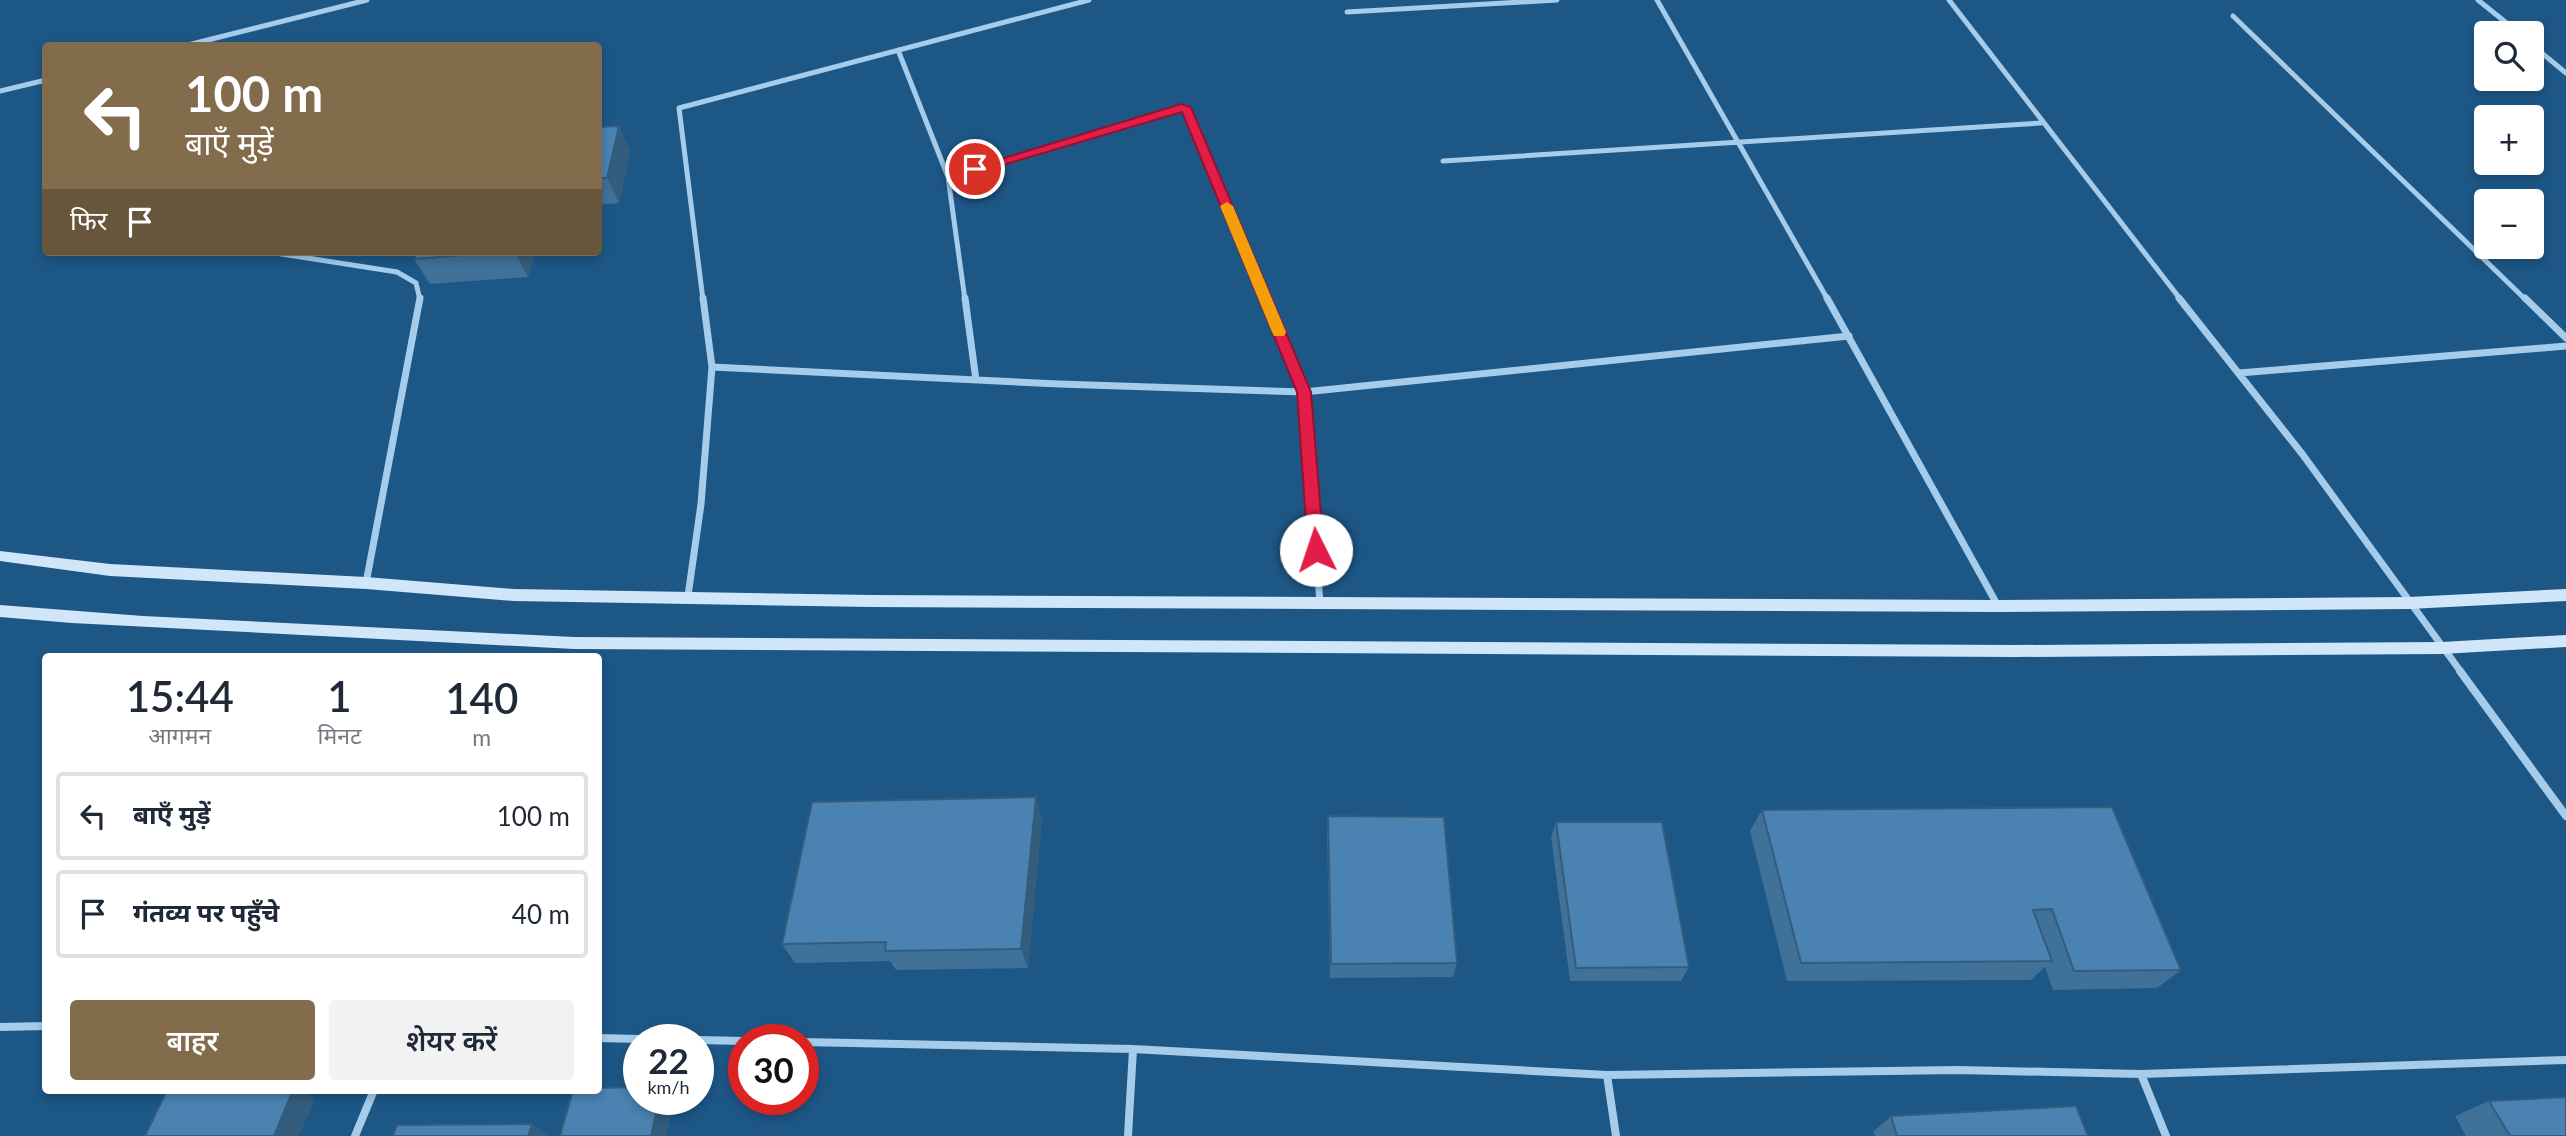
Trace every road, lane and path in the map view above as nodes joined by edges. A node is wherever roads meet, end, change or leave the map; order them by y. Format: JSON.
{"nodes":[{"id":1,"x":367,"y":0,"type":"edge"},
{"id":2,"x":1089,"y":0,"type":"edge"},
{"id":3,"x":1556,"y":0,"type":"edge"},
{"id":4,"x":1657,"y":0,"type":"edge"},
{"id":5,"x":1949,"y":0,"type":"edge"},
{"id":6,"x":2478,"y":0,"type":"edge"},
{"id":7,"x":1347,"y":12,"type":"dead end"},
{"id":8,"x":2233,"y":16,"type":"dead end"},
{"id":9,"x":2504,"y":21,"type":"edge"},
{"id":10,"x":200,"y":42,"type":"edge"},
{"id":11,"x":898,"y":50,"type":"junction"},
{"id":12,"x":2544,"y":55,"type":"edge"},
{"id":13,"x":2566,"y":73,"type":"edge"},
{"id":14,"x":42,"y":81,"type":"edge"},
{"id":15,"x":0,"y":91,"type":"edge"},
{"id":16,"x":2041,"y":123,"type":"junction"},
{"id":17,"x":1740,"y":144,"type":"junction"},
{"id":18,"x":1443,"y":162,"type":"dead end"},
{"id":19,"x":948,"y":177,"type":"junction"},
{"id":20,"x":295,"y":256,"type":"edge"},
{"id":21,"x":1849,"y":336,"type":"junction"},
{"id":22,"x":2566,"y":338,"type":"edge"},
{"id":23,"x":2566,"y":346,"type":"edge"},
{"id":24,"x":712,"y":367,"type":"junction"},
{"id":25,"x":2239,"y":373,"type":"junction"},
{"id":26,"x":976,"y":380,"type":"junction"},
{"id":27,"x":1304,"y":392,"type":"junction"},
{"id":28,"x":0,"y":556,"type":"edge"},
{"id":29,"x":366,"y":583,"type":"junction"},
{"id":30,"x":2566,"y":595,"type":"edge"},
{"id":31,"x":688,"y":596,"type":"junction"},
{"id":32,"x":1320,"y":603,"type":"junction"},
{"id":33,"x":2409,"y":603,"type":"junction"},
{"id":34,"x":1998,"y":606,"type":"junction"},
{"id":35,"x":0,"y":611,"type":"edge"},
{"id":36,"x":2566,"y":641,"type":"edge"},
{"id":37,"x":2442,"y":648,"type":"junction"},
{"id":38,"x":2566,"y":816,"type":"edge"},
{"id":39,"x":42,"y":1026,"type":"edge"},
{"id":40,"x":0,"y":1027,"type":"edge"},
{"id":41,"x":602,"y":1038,"type":"edge"},
{"id":42,"x":623,"y":1039,"type":"edge"},
{"id":43,"x":819,"y":1042,"type":"edge"},
{"id":44,"x":1133,"y":1049,"type":"junction"},
{"id":45,"x":2566,"y":1060,"type":"edge"},
{"id":46,"x":2141,"y":1074,"type":"junction"},
{"id":47,"x":1606,"y":1075,"type":"junction"},
{"id":48,"x":372,"y":1094,"type":"edge"},
{"id":49,"x":355,"y":1136,"type":"edge"},
{"id":50,"x":1128,"y":1136,"type":"edge"},
{"id":51,"x":1616,"y":1136,"type":"edge"},
{"id":52,"x":2166,"y":1136,"type":"edge"}],
"edges":[{"from":1,"to":10,"type":"street"},
{"from":2,"to":11,"type":"street"},
{"from":3,"to":7,"type":"street"},
{"from":4,"to":17,"type":"street"},
{"from":5,"to":16,"type":"street"},
{"from":6,"to":9,"type":"street"},
{"from":8,"to":22,"type":"street"},
{"from":11,"to":19,"type":"street"},
{"from":11,"to":24,"type":"street"},
{"from":12,"to":13,"type":"street"},
{"from":14,"to":15,"type":"street"},
{"from":16,"to":17,"type":"street"},
{"from":16,"to":25,"type":"street"},
{"from":17,"to":18,"type":"street"},
{"from":17,"to":21,"type":"street"},
{"from":19,"to":26,"type":"street"},
{"from":19,"to":27,"type":"street"},
{"from":20,"to":29,"type":"street"},
{"from":21,"to":27,"type":"street"},
{"from":21,"to":34,"type":"street"},
{"from":23,"to":25,"type":"street"},
{"from":24,"to":26,"type":"street"},
{"from":24,"to":31,"type":"street"},
{"from":25,"to":33,"type":"street"},
{"from":26,"to":27,"type":"street"},
{"from":27,"to":32,"type":"street"},
{"from":28,"to":29,"type":"main road"},
{"from":29,"to":31,"type":"main road"},
{"from":30,"to":33,"type":"main road"},
{"from":31,"to":32,"type":"main road"},
{"from":32,"to":34,"type":"main road"},
{"from":33,"to":34,"type":"main road"},
{"from":33,"to":37,"type":"street"},
{"from":35,"to":37,"type":"main road"},
{"from":36,"to":37,"type":"main road"},
{"from":37,"to":38,"type":"street"},
{"from":39,"to":40,"type":"street"},
{"from":41,"to":42,"type":"street"},
{"from":43,"to":44,"type":"street"},
{"from":44,"to":47,"type":"street"},
{"from":44,"to":50,"type":"street"},
{"from":45,"to":46,"type":"street"},
{"from":46,"to":47,"type":"street"},
{"from":46,"to":52,"type":"street"},
{"from":47,"to":51,"type":"street"},
{"from":48,"to":49,"type":"street"}]}
